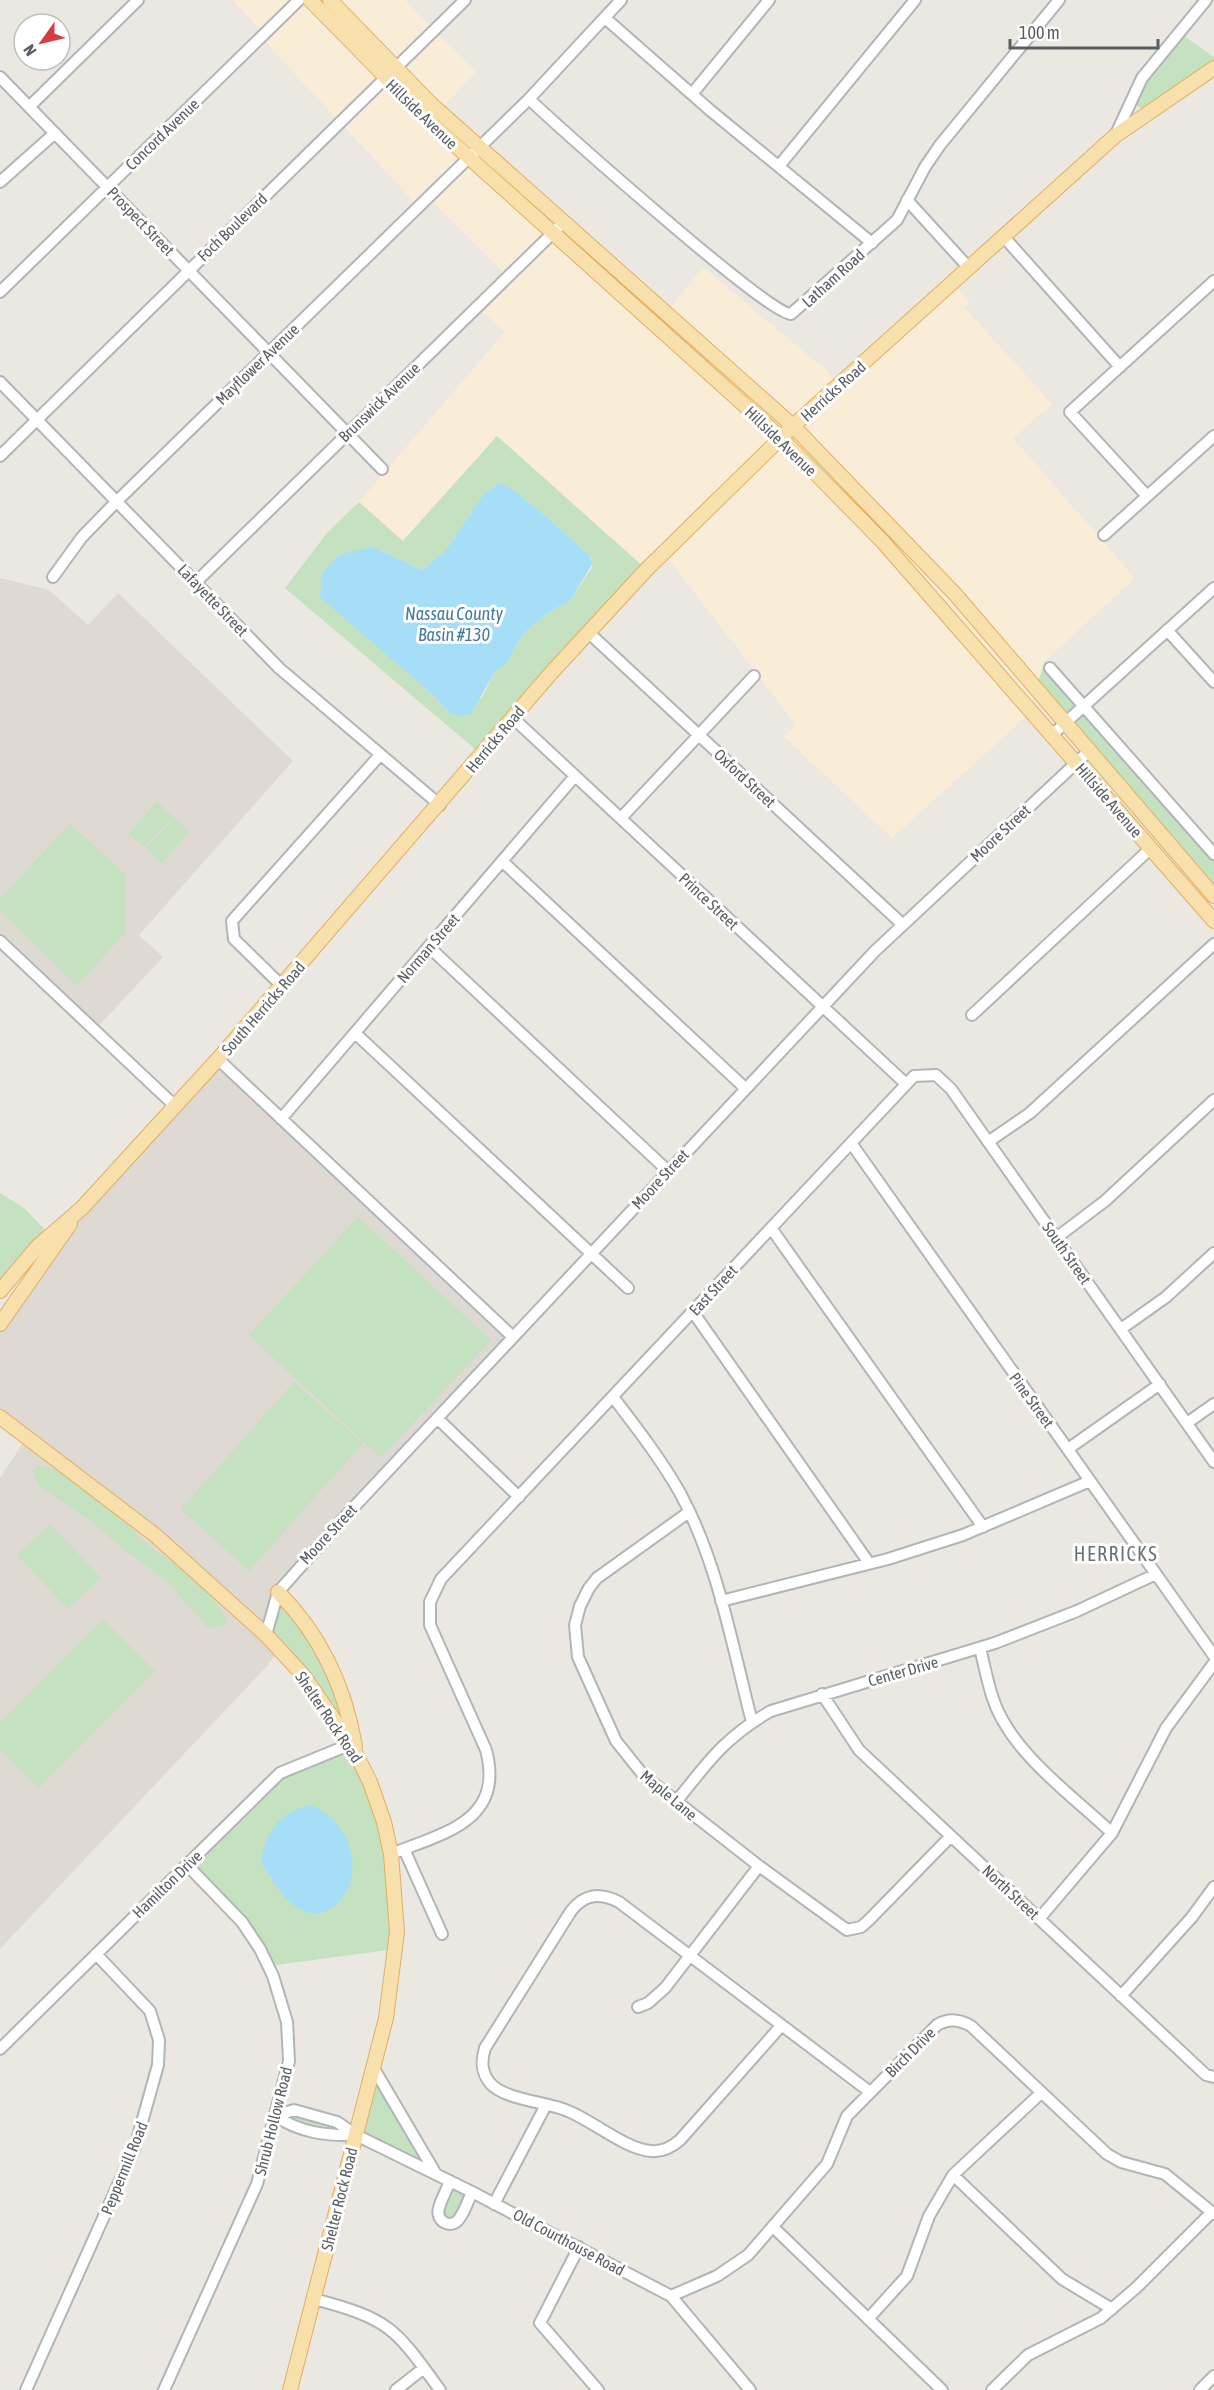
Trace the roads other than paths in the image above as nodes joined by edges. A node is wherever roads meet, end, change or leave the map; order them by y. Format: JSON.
{"nodes":[{"id":1,"x":138,"y":0,"type":"edge"},
{"id":2,"x":299,"y":0,"type":"edge"},
{"id":3,"x":310,"y":0,"type":"edge"},
{"id":4,"x":330,"y":0,"type":"edge"},
{"id":5,"x":465,"y":0,"type":"edge"},
{"id":6,"x":621,"y":0,"type":"edge"},
{"id":7,"x":769,"y":0,"type":"edge"},
{"id":8,"x":915,"y":0,"type":"edge"},
{"id":9,"x":1059,"y":0,"type":"edge"},
{"id":10,"x":1206,"y":0,"type":"edge"},
{"id":11,"x":605,"y":18,"type":"junction"},
{"id":12,"x":1214,"y":69,"type":"edge"},
{"id":13,"x":390,"y":73,"type":"junction"},
{"id":14,"x":0,"y":77,"type":"edge"},
{"id":15,"x":692,"y":94,"type":"junction"},
{"id":16,"x":529,"y":99,"type":"junction"},
{"id":17,"x":29,"y":106,"type":"junction"},
{"id":18,"x":55,"y":133,"type":"junction"},
{"id":19,"x":1115,"y":136,"type":"junction"},
{"id":20,"x":473,"y":153,"type":"junction"},
{"id":21,"x":779,"y":166,"type":"junction"},
{"id":22,"x":0,"y":182,"type":"edge"},
{"id":23,"x":108,"y":187,"type":"junction"},
{"id":24,"x":907,"y":200,"type":"junction"},
{"id":25,"x":563,"y":223,"type":"junction"},
{"id":26,"x":553,"y":233,"type":"junction"},
{"id":27,"x":1004,"y":236,"type":"junction"},
{"id":28,"x":872,"y":243,"type":"junction"},
{"id":29,"x":969,"y":268,"type":"junction"},
{"id":30,"x":188,"y":270,"type":"junction"},
{"id":31,"x":1214,"y":281,"type":"edge"},
{"id":32,"x":0,"y":292,"type":"edge"},
{"id":33,"x":269,"y":352,"type":"junction"},
{"id":34,"x":1120,"y":367,"type":"junction"},
{"id":35,"x":0,"y":382,"type":"edge"},
{"id":36,"x":36,"y":419,"type":"junction"},
{"id":37,"x":793,"y":426,"type":"junction"},
{"id":38,"x":348,"y":433,"type":"junction"},
{"id":39,"x":1214,"y":436,"type":"edge"},
{"id":40,"x":781,"y":438,"type":"junction"},
{"id":41,"x":0,"y":456,"type":"edge"},
{"id":42,"x":382,"y":469,"type":"dead end"},
{"id":43,"x":1147,"y":496,"type":"junction"},
{"id":44,"x":117,"y":501,"type":"junction"},
{"id":45,"x":1104,"y":536,"type":"dead end"},
{"id":46,"x":53,"y":577,"type":"dead end"},
{"id":47,"x":196,"y":582,"type":"junction"},
{"id":48,"x":1214,"y":588,"type":"edge"},
{"id":49,"x":1167,"y":630,"type":"junction"},
{"id":50,"x":588,"y":632,"type":"junction"},
{"id":51,"x":1050,"y":668,"type":"dead end"},
{"id":52,"x":753,"y":676,"type":"dead end"},
{"id":53,"x":1214,"y":682,"type":"edge"},
{"id":54,"x":1084,"y":706,"type":"junction"},
{"id":55,"x":513,"y":718,"type":"junction"},
{"id":56,"x":1065,"y":723,"type":"junction"},
{"id":57,"x":1053,"y":734,"type":"junction"},
{"id":58,"x":699,"y":735,"type":"junction"},
{"id":59,"x":1089,"y":751,"type":"junction"},
{"id":60,"x":380,"y":755,"type":"junction"},
{"id":61,"x":1076,"y":762,"type":"junction"},
{"id":62,"x":575,"y":776,"type":"junction"},
{"id":63,"x":440,"y":805,"type":"junction"},
{"id":64,"x":621,"y":818,"type":"junction"},
{"id":65,"x":1151,"y":848,"type":"junction"},
{"id":66,"x":1214,"y":854,"type":"edge"},
{"id":67,"x":502,"y":861,"type":"junction"},
{"id":68,"x":1214,"y":896,"type":"edge"},
{"id":69,"x":1209,"y":905,"type":"edge"},
{"id":70,"x":1214,"y":921,"type":"edge"},
{"id":71,"x":902,"y":924,"type":"junction"},
{"id":72,"x":0,"y":940,"type":"edge"},
{"id":73,"x":1214,"y":944,"type":"edge"},
{"id":74,"x":429,"y":947,"type":"junction"},
{"id":75,"x":283,"y":987,"type":"junction"},
{"id":76,"x":822,"y":1006,"type":"junction"},
{"id":77,"x":972,"y":1015,"type":"dead end"},
{"id":78,"x":355,"y":1033,"type":"junction"},
{"id":79,"x":218,"y":1059,"type":"junction"},
{"id":80,"x":905,"y":1083,"type":"junction"},
{"id":81,"x":746,"y":1088,"type":"junction"},
{"id":82,"x":1214,"y":1100,"type":"edge"},
{"id":83,"x":175,"y":1106,"type":"junction"},
{"id":84,"x":281,"y":1119,"type":"junction"},
{"id":85,"x":988,"y":1142,"type":"junction"},
{"id":86,"x":851,"y":1143,"type":"junction"},
{"id":87,"x":668,"y":1171,"type":"junction"},
{"id":88,"x":82,"y":1208,"type":"junction"},
{"id":89,"x":771,"y":1228,"type":"junction"},
{"id":90,"x":1056,"y":1238,"type":"junction"},
{"id":91,"x":1214,"y":1252,"type":"edge"},
{"id":92,"x":591,"y":1253,"type":"junction"},
{"id":93,"x":628,"y":1288,"type":"dead end"},
{"id":94,"x":0,"y":1291,"type":"edge"},
{"id":95,"x":693,"y":1312,"type":"junction"},
{"id":96,"x":0,"y":1323,"type":"edge"},
{"id":97,"x":1121,"y":1329,"type":"junction"},
{"id":98,"x":513,"y":1337,"type":"junction"},
{"id":99,"x":1160,"y":1384,"type":"junction"},
{"id":100,"x":613,"y":1397,"type":"junction"},
{"id":101,"x":1214,"y":1404,"type":"edge"},
{"id":102,"x":0,"y":1417,"type":"edge"},
{"id":103,"x":437,"y":1418,"type":"junction"},
{"id":104,"x":1187,"y":1424,"type":"junction"},
{"id":105,"x":1068,"y":1449,"type":"junction"},
{"id":106,"x":1214,"y":1462,"type":"edge"},
{"id":107,"x":1090,"y":1481,"type":"junction"},
{"id":108,"x":519,"y":1497,"type":"junction"},
{"id":109,"x":689,"y":1512,"type":"junction"},
{"id":110,"x":983,"y":1527,"type":"junction"},
{"id":111,"x":869,"y":1563,"type":"junction"},
{"id":112,"x":1156,"y":1574,"type":"junction"},
{"id":113,"x":278,"y":1592,"type":"junction"},
{"id":114,"x":721,"y":1601,"type":"junction"},
{"id":115,"x":266,"y":1635,"type":"junction"},
{"id":116,"x":980,"y":1648,"type":"junction"},
{"id":117,"x":1214,"y":1656,"type":"edge"},
{"id":118,"x":1214,"y":1663,"type":"edge"},
{"id":119,"x":822,"y":1694,"type":"junction"},
{"id":120,"x":752,"y":1722,"type":"junction"},
{"id":121,"x":354,"y":1749,"type":"junction"},
{"id":122,"x":676,"y":1802,"type":"junction"},
{"id":123,"x":1112,"y":1833,"type":"junction"},
{"id":124,"x":951,"y":1836,"type":"junction"},
{"id":125,"x":397,"y":1852,"type":"junction"},
{"id":126,"x":187,"y":1865,"type":"junction"},
{"id":127,"x":759,"y":1866,"type":"junction"},
{"id":128,"x":1214,"y":1887,"type":"edge"},
{"id":129,"x":1039,"y":1919,"type":"junction"},
{"id":130,"x":442,"y":1934,"type":"dead end"},
{"id":131,"x":96,"y":1954,"type":"junction"},
{"id":132,"x":690,"y":1956,"type":"junction"},
{"id":133,"x":1121,"y":1995,"type":"junction"},
{"id":134,"x":638,"y":2007,"type":"dead end"},
{"id":135,"x":781,"y":2026,"type":"junction"},
{"id":136,"x":0,"y":2049,"type":"edge"},
{"id":137,"x":373,"y":2067,"type":"junction"},
{"id":138,"x":1211,"y":2073,"type":"edge"},
{"id":139,"x":870,"y":2092,"type":"junction"},
{"id":140,"x":1041,"y":2093,"type":"junction"},
{"id":141,"x":546,"y":2105,"type":"junction"},
{"id":142,"x":276,"y":2116,"type":"junction"},
{"id":143,"x":356,"y":2136,"type":"junction"},
{"id":144,"x":436,"y":2174,"type":"junction"},
{"id":145,"x":954,"y":2175,"type":"junction"},
{"id":146,"x":450,"y":2181,"type":"junction"},
{"id":147,"x":472,"y":2192,"type":"junction"},
{"id":148,"x":495,"y":2204,"type":"junction"},
{"id":149,"x":1213,"y":2213,"type":"edge"},
{"id":150,"x":774,"y":2228,"type":"junction"},
{"id":151,"x":579,"y":2247,"type":"junction"},
{"id":152,"x":671,"y":2296,"type":"junction"},
{"id":153,"x":314,"y":2299,"type":"junction"},
{"id":154,"x":1112,"y":2309,"type":"junction"},
{"id":155,"x":868,"y":2319,"type":"junction"},
{"id":156,"x":424,"y":2368,"type":"junction"},
{"id":157,"x":1214,"y":2376,"type":"edge"},
{"id":158,"x":26,"y":2390,"type":"edge"},
{"id":159,"x":164,"y":2390,"type":"edge"},
{"id":160,"x":290,"y":2390,"type":"edge"},
{"id":161,"x":396,"y":2390,"type":"edge"},
{"id":162,"x":440,"y":2390,"type":"edge"},
{"id":163,"x":598,"y":2390,"type":"edge"},
{"id":164,"x":750,"y":2390,"type":"edge"},
{"id":165,"x":942,"y":2390,"type":"edge"},
{"id":166,"x":992,"y":2390,"type":"edge"},
{"id":167,"x":1200,"y":2390,"type":"edge"}],
"edges":[{"from":1,"to":17,"type":"street"},
{"from":2,"to":23,"type":"street","name":"Concord Avenue"},
{"from":3,"to":13,"type":"main road","name":"Hillside Avenue"},
{"from":4,"to":13,"type":"main road","name":"Hillside Avenue"},
{"from":5,"to":13,"type":"street","name":"Foch Boulevard"},
{"from":6,"to":11,"type":"street","name":"Mayflower Avenue"},
{"from":7,"to":15,"type":"street"},
{"from":8,"to":21,"type":"street"},
{"from":9,"to":24,"type":"street","name":"Latham Road"},
{"from":10,"to":19,"type":"street"},
{"from":11,"to":15,"type":"street"},
{"from":11,"to":16,"type":"street","name":"Mayflower Avenue"},
{"from":12,"to":19,"type":"main road","name":"Herricks Road"},
{"from":13,"to":20,"type":"main road","name":"Hillside Avenue"},
{"from":13,"to":30,"type":"street","name":"Foch Boulevard"},
{"from":14,"to":17,"type":"street","name":"Prospect Street"},
{"from":15,"to":21,"type":"street"},
{"from":16,"to":20,"type":"street","name":"Mayflower Avenue"},
{"from":16,"to":28,"type":"street","name":"Latham Road"},
{"from":17,"to":18,"type":"street","name":"Prospect Street"},
{"from":18,"to":22,"type":"street"},
{"from":18,"to":23,"type":"street","name":"Prospect Street"},
{"from":19,"to":27,"type":"main road","name":"Herricks Road"},
{"from":20,"to":25,"type":"main road","name":"Hillside Avenue"},
{"from":20,"to":26,"type":"main road","name":"Hillside Avenue"},
{"from":20,"to":33,"type":"street","name":"Mayflower Avenue"},
{"from":21,"to":28,"type":"street"},
{"from":23,"to":30,"type":"street","name":"Prospect Street"},
{"from":23,"to":32,"type":"street","name":"Concord Avenue"},
{"from":24,"to":28,"type":"street","name":"Latham Road"},
{"from":24,"to":29,"type":"street"},
{"from":25,"to":26,"type":"street","name":"Brunswick Avenue"},
{"from":25,"to":37,"type":"main road","name":"Hillside Avenue"},
{"from":26,"to":38,"type":"street","name":"Brunswick Avenue"},
{"from":26,"to":40,"type":"main road","name":"Hillside Avenue"},
{"from":27,"to":29,"type":"main road","name":"Herricks Road"},
{"from":27,"to":34,"type":"street"},
{"from":29,"to":37,"type":"main road","name":"Herricks Road"},
{"from":30,"to":33,"type":"street","name":"Prospect Street"},
{"from":30,"to":36,"type":"street","name":"Foch Boulevard"},
{"from":31,"to":34,"type":"street"},
{"from":33,"to":38,"type":"street","name":"Prospect Street"},
{"from":33,"to":44,"type":"street","name":"Mayflower Avenue"},
{"from":34,"to":43,"type":"street"},
{"from":35,"to":36,"type":"street","name":"Lafayette Street"},
{"from":36,"to":41,"type":"street","name":"Foch Boulevard"},
{"from":36,"to":44,"type":"street","name":"Lafayette Street"},
{"from":37,"to":40,"type":"main road","name":"Herricks Road"},
{"from":37,"to":56,"type":"main road","name":"Hillside Avenue"},
{"from":38,"to":42,"type":"street","name":"Prospect Street"},
{"from":38,"to":47,"type":"street","name":"Brunswick Avenue"},
{"from":39,"to":43,"type":"street"},
{"from":40,"to":50,"type":"main road","name":"Herricks Road"},
{"from":40,"to":57,"type":"main road","name":"Hillside Avenue"},
{"from":43,"to":45,"type":"street"},
{"from":44,"to":46,"type":"street","name":"Mayflower Avenue"},
{"from":44,"to":47,"type":"street","name":"Lafayette Street"},
{"from":47,"to":60,"type":"street","name":"Lafayette Street"},
{"from":48,"to":49,"type":"street"},
{"from":49,"to":53,"type":"street"},
{"from":49,"to":54,"type":"street"},
{"from":50,"to":55,"type":"main road","name":"Herricks Road"},
{"from":50,"to":58,"type":"street","name":"Oxford Street"},
{"from":51,"to":54,"type":"street"},
{"from":52,"to":58,"type":"street"},
{"from":54,"to":56,"type":"street"},
{"from":54,"to":66,"type":"street"},
{"from":55,"to":62,"type":"street","name":"Prince Street"},
{"from":55,"to":63,"type":"main road","name":"Herricks Road"},
{"from":56,"to":57,"type":"street"},
{"from":56,"to":59,"type":"main road","name":"Hillside Avenue"},
{"from":57,"to":61,"type":"main road","name":"Hillside Avenue"},
{"from":58,"to":64,"type":"street"},
{"from":58,"to":71,"type":"street","name":"Oxford Street"},
{"from":59,"to":61,"type":"street","name":"Moore Street"},
{"from":59,"to":68,"type":"main road","name":"Hillside Avenue"},
{"from":60,"to":63,"type":"street","name":"Lafayette Street"},
{"from":60,"to":75,"type":"street"},
{"from":61,"to":65,"type":"main road","name":"Hillside Avenue"},
{"from":61,"to":71,"type":"street","name":"Moore Street"},
{"from":62,"to":64,"type":"street","name":"Prince Street"},
{"from":62,"to":67,"type":"street","name":"Norman Street"},
{"from":63,"to":75,"type":"main road","name":"South Herricks Road"},
{"from":64,"to":76,"type":"street","name":"Prince Street"},
{"from":65,"to":69,"type":"main road","name":"Hillside Avenue"},
{"from":65,"to":77,"type":"street"},
{"from":67,"to":74,"type":"street","name":"Norman Street"},
{"from":67,"to":81,"type":"street"},
{"from":69,"to":70,"type":"main road","name":"Hillside Avenue"},
{"from":71,"to":76,"type":"street","name":"Moore Street"},
{"from":72,"to":83,"type":"street"},
{"from":73,"to":85,"type":"street"},
{"from":74,"to":78,"type":"street","name":"Norman Street"},
{"from":74,"to":87,"type":"street"},
{"from":75,"to":79,"type":"main road","name":"South Herricks Road"},
{"from":76,"to":80,"type":"street","name":"Prince Street"},
{"from":76,"to":81,"type":"street","name":"Moore Street"},
{"from":78,"to":84,"type":"street","name":"Norman Street"},
{"from":78,"to":92,"type":"street"},
{"from":79,"to":83,"type":"main road","name":"South Herricks Road"},
{"from":79,"to":84,"type":"street"},
{"from":80,"to":85,"type":"street","name":"South Street"},
{"from":80,"to":86,"type":"street","name":"East Street"},
{"from":81,"to":87,"type":"street","name":"Moore Street"},
{"from":82,"to":90,"type":"street"},
{"from":83,"to":88,"type":"main road","name":"South Herricks Road"},
{"from":84,"to":98,"type":"street"},
{"from":85,"to":90,"type":"street","name":"South Street"},
{"from":86,"to":89,"type":"street","name":"East Street"},
{"from":86,"to":105,"type":"street","name":"Pine Street"},
{"from":87,"to":92,"type":"street","name":"Moore Street"},
{"from":88,"to":94,"type":"main road","name":"South Herricks Road"},
{"from":88,"to":96,"type":"main road","name":"South Herricks Road"},
{"from":89,"to":95,"type":"street","name":"East Street"},
{"from":89,"to":110,"type":"street"},
{"from":90,"to":97,"type":"street","name":"South Street"},
{"from":91,"to":97,"type":"street"},
{"from":92,"to":93,"type":"street"},
{"from":92,"to":98,"type":"street","name":"Moore Street"},
{"from":95,"to":100,"type":"street","name":"East Street"},
{"from":95,"to":111,"type":"street"},
{"from":97,"to":99,"type":"street","name":"South Street"},
{"from":98,"to":103,"type":"street","name":"Moore Street"},
{"from":99,"to":104,"type":"street","name":"South Street"},
{"from":99,"to":105,"type":"street"},
{"from":100,"to":108,"type":"street","name":"East Street"},
{"from":100,"to":109,"type":"street"},
{"from":101,"to":104,"type":"street"},
{"from":102,"to":115,"type":"main road","name":"Shelter Rock Road"},
{"from":103,"to":108,"type":"street"},
{"from":103,"to":113,"type":"street","name":"Moore Street"},
{"from":104,"to":106,"type":"street","name":"South Street"},
{"from":105,"to":107,"type":"street","name":"Pine Street"},
{"from":107,"to":110,"type":"street"},
{"from":107,"to":112,"type":"street","name":"Pine Street"},
{"from":108,"to":125,"type":"street","name":"East Street"},
{"from":109,"to":114,"type":"street"},
{"from":109,"to":122,"type":"street","name":"Maple Lane"},
{"from":110,"to":111,"type":"street"},
{"from":111,"to":114,"type":"street"},
{"from":112,"to":116,"type":"street","name":"Center Drive"},
{"from":112,"to":117,"type":"street","name":"Pine Street"},
{"from":113,"to":115,"type":"street","name":"Moore Street"},
{"from":113,"to":121,"type":"main road"},
{"from":114,"to":120,"type":"street"},
{"from":115,"to":121,"type":"main road","name":"Shelter Rock Road"},
{"from":116,"to":119,"type":"street","name":"Center Drive"},
{"from":116,"to":123,"type":"street"},
{"from":118,"to":123,"type":"street"},
{"from":119,"to":120,"type":"street","name":"Center Drive"},
{"from":119,"to":124,"type":"street","name":"North Street"},
{"from":120,"to":122,"type":"street","name":"Center Drive"},
{"from":121,"to":125,"type":"main road","name":"Shelter Rock Road"},
{"from":121,"to":126,"type":"street","name":"Hamilton Drive"},
{"from":122,"to":127,"type":"street","name":"Maple Lane"},
{"from":123,"to":129,"type":"street"},
{"from":124,"to":127,"type":"street","name":"Maple Lane"},
{"from":124,"to":129,"type":"street","name":"North Street"},
{"from":125,"to":130,"type":"street"},
{"from":125,"to":137,"type":"main road","name":"Shelter Rock Road"},
{"from":126,"to":131,"type":"street","name":"Hamilton Drive"},
{"from":126,"to":142,"type":"street","name":"Shrub Hollow Road"},
{"from":127,"to":132,"type":"street"},
{"from":128,"to":133,"type":"street"},
{"from":129,"to":133,"type":"street","name":"North Street"},
{"from":131,"to":136,"type":"street","name":"Hamilton Drive"},
{"from":131,"to":158,"type":"street","name":"Peppermill Road"},
{"from":132,"to":134,"type":"street"},
{"from":132,"to":135,"type":"street"},
{"from":132,"to":141,"type":"street"},
{"from":133,"to":138,"type":"street","name":"North Street"},
{"from":135,"to":139,"type":"street"},
{"from":135,"to":141,"type":"street"},
{"from":137,"to":143,"type":"main road","name":"Shelter Rock Road"},
{"from":137,"to":144,"type":"street"},
{"from":139,"to":140,"type":"street","name":"Birch Drive"},
{"from":139,"to":150,"type":"street","name":"Birch Drive"},
{"from":140,"to":145,"type":"street"},
{"from":140,"to":149,"type":"street","name":"Birch Drive"},
{"from":141,"to":148,"type":"street"},
{"from":142,"to":143,"type":"street"},
{"from":142,"to":143,"type":"street","name":"Old Courthouse Road"},
{"from":142,"to":159,"type":"street","name":"Shrub Hollow Road"},
{"from":143,"to":144,"type":"street","name":"Old Courthouse Road"},
{"from":143,"to":153,"type":"main road","name":"Shelter Rock Road"},
{"from":144,"to":146,"type":"street","name":"Old Courthouse Road"},
{"from":145,"to":154,"type":"street"},
{"from":145,"to":155,"type":"street"},
{"from":146,"to":147,"type":"street","name":"Old Courthouse Road"},
{"from":146,"to":147,"type":"street"},
{"from":147,"to":148,"type":"street","name":"Old Courthouse Road"},
{"from":148,"to":151,"type":"street","name":"Old Courthouse Road"},
{"from":149,"to":154,"type":"street"},
{"from":150,"to":152,"type":"street","name":"Birch Drive"},
{"from":150,"to":155,"type":"street"},
{"from":151,"to":152,"type":"street","name":"Old Courthouse Road"},
{"from":151,"to":163,"type":"street"},
{"from":152,"to":164,"type":"street","name":"Old Courthouse Road"},
{"from":153,"to":156,"type":"street"},
{"from":153,"to":160,"type":"main road","name":"Shelter Rock Road"},
{"from":154,"to":166,"type":"street"},
{"from":155,"to":165,"type":"street"},
{"from":156,"to":161,"type":"street"},
{"from":156,"to":162,"type":"street"},
{"from":157,"to":167,"type":"street"}]}
